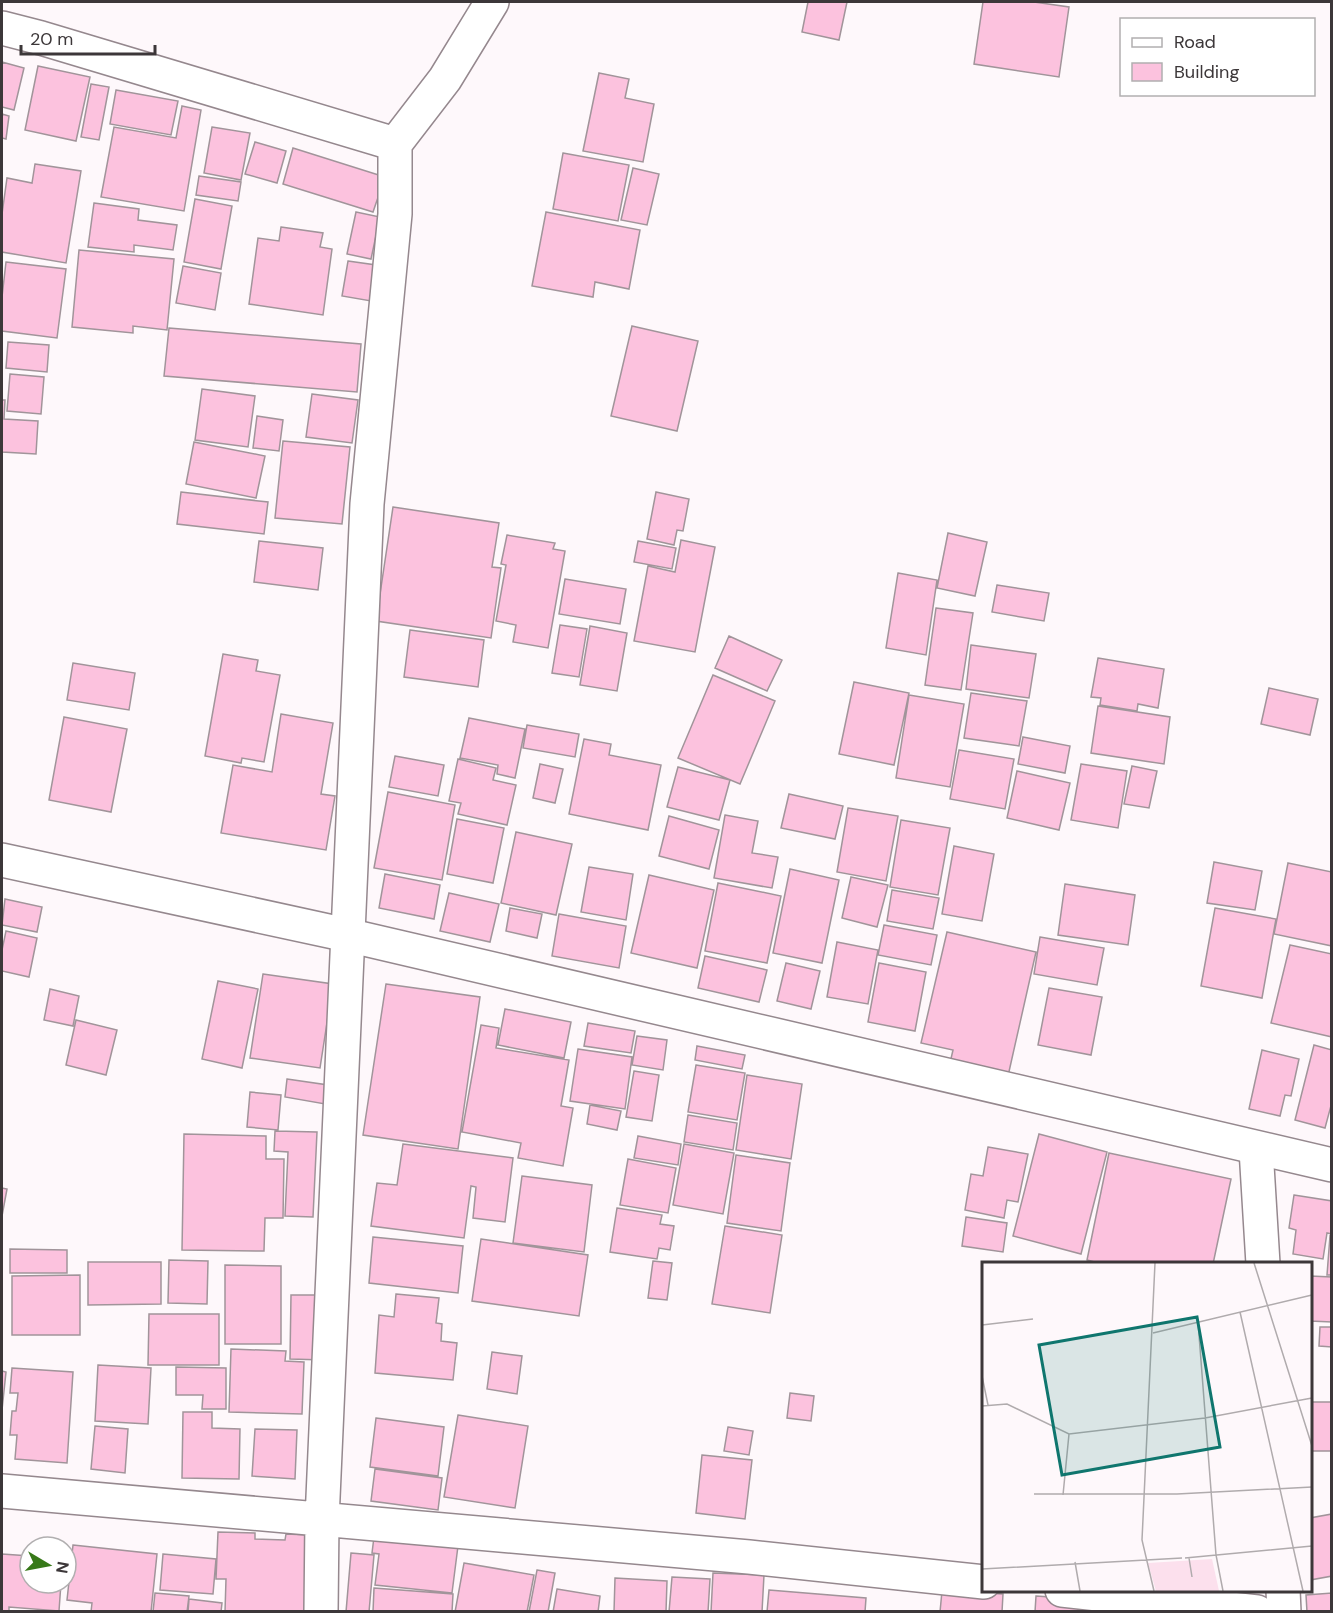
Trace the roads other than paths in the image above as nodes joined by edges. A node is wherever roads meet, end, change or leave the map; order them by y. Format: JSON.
{"nodes":[{"id":1,"x":492,"y":2,"type":"edge"},
{"id":2,"x":2,"y":28,"type":"edge"},
{"id":3,"x":395,"y":144,"type":"junction"},
{"id":4,"x":2,"y":860,"type":"edge"},
{"id":5,"x":347,"y":935,"type":"junction"},
{"id":6,"x":1256,"y":1149,"type":"junction"},
{"id":7,"x":1332,"y":1165,"type":"edge"},
{"id":8,"x":1263,"y":1262,"type":"edge"},
{"id":9,"x":2,"y":1491,"type":"edge"},
{"id":10,"x":322,"y":1520,"type":"junction"},
{"id":11,"x":982,"y":1582,"type":"edge"},
{"id":12,"x":1081,"y":1592,"type":"edge"},
{"id":13,"x":1283,"y":1592,"type":"edge"},
{"id":14,"x":321,"y":1611,"type":"edge"},
{"id":15,"x":1257,"y":1611,"type":"edge"},
{"id":16,"x":1284,"y":1611,"type":"edge"}],
"edges":[{"from":1,"to":3,"type":"street"},
{"from":2,"to":3,"type":"street"},
{"from":3,"to":5,"type":"street"},
{"from":4,"to":5,"type":"street"},
{"from":5,"to":6,"type":"street"},
{"from":5,"to":10,"type":"street"},
{"from":6,"to":7,"type":"street"},
{"from":6,"to":8,"type":"street"},
{"from":9,"to":10,"type":"street"},
{"from":10,"to":11,"type":"street"},
{"from":10,"to":14,"type":"street"},
{"from":12,"to":15,"type":"street"},
{"from":13,"to":16,"type":"street"}]}
